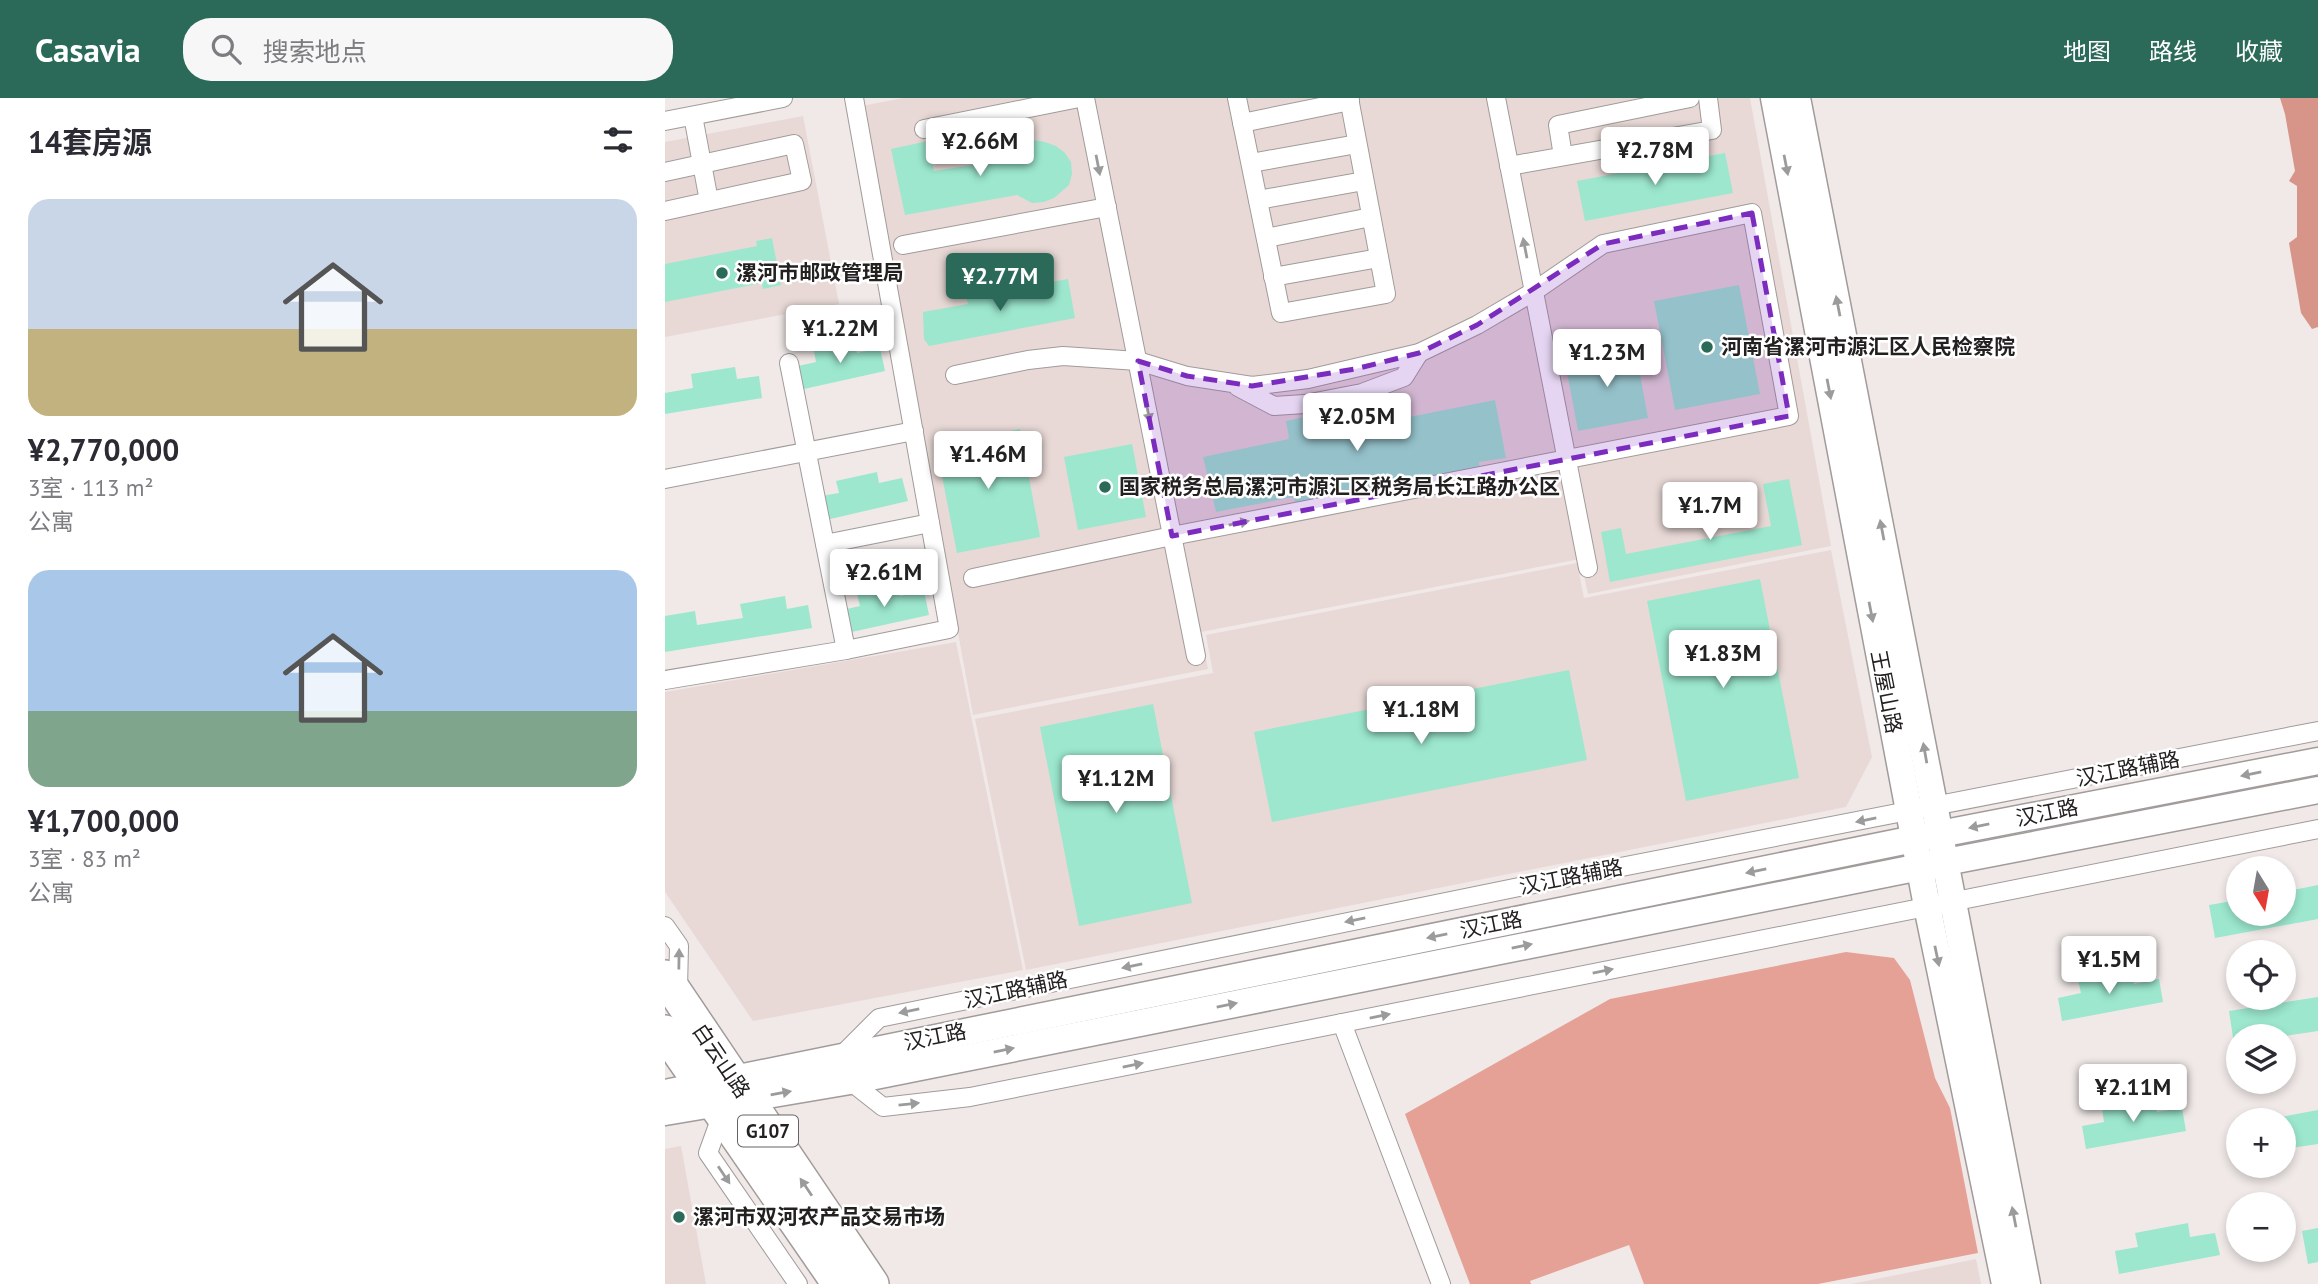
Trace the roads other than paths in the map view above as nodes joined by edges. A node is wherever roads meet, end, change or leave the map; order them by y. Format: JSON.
{"nodes":[{"id":1,"x":783,"y":98,"type":"edge"},
{"id":2,"x":853,"y":98,"type":"edge"},
{"id":3,"x":1079,"y":98,"type":"edge"},
{"id":4,"x":1085,"y":98,"type":"edge"},
{"id":5,"x":1237,"y":98,"type":"edge"},
{"id":6,"x":1496,"y":98,"type":"edge"},
{"id":7,"x":1690,"y":98,"type":"edge"},
{"id":8,"x":1708,"y":98,"type":"edge"},
{"id":9,"x":1774,"y":98,"type":"edge"},
{"id":10,"x":1797,"y":98,"type":"edge"},
{"id":11,"x":1349,"y":100,"type":"edge"},
{"id":12,"x":693,"y":116,"type":"junction"},
{"id":13,"x":665,"y":121,"type":"edge"},
{"id":14,"x":1242,"y":122,"type":"junction"},
{"id":15,"x":924,"y":129,"type":"dead end"},
{"id":16,"x":1357,"y":144,"type":"junction"},
{"id":17,"x":1563,"y":156,"type":"junction"},
{"id":18,"x":1251,"y":163,"type":"junction"},
{"id":19,"x":702,"y":164,"type":"junction"},
{"id":20,"x":1509,"y":166,"type":"junction"},
{"id":21,"x":665,"y":172,"type":"edge"},
{"id":22,"x":1364,"y":181,"type":"junction"},
{"id":23,"x":1258,"y":200,"type":"junction"},
{"id":24,"x":709,"y":201,"type":"junction"},
{"id":25,"x":1107,"y":207,"type":"junction"},
{"id":26,"x":665,"y":211,"type":"edge"},
{"id":27,"x":1371,"y":217,"type":"junction"},
{"id":28,"x":1266,"y":238,"type":"junction"},
{"id":29,"x":903,"y":245,"type":"dead end"},
{"id":30,"x":1379,"y":258,"type":"junction"},
{"id":31,"x":1273,"y":277,"type":"junction"},
{"id":32,"x":1533,"y":292,"type":"junction"},
{"id":33,"x":1419,"y":353,"type":"junction"},
{"id":34,"x":1138,"y":361,"type":"junction"},
{"id":35,"x":789,"y":363,"type":"dead end"},
{"id":36,"x":955,"y":375,"type":"dead end"},
{"id":37,"x":1230,"y":383,"type":"junction"},
{"id":38,"x":914,"y":431,"type":"junction"},
{"id":39,"x":807,"y":452,"type":"junction"},
{"id":40,"x":1566,"y":459,"type":"junction"},
{"id":41,"x":665,"y":479,"type":"edge"},
{"id":42,"x":930,"y":523,"type":"junction"},
{"id":43,"x":1172,"y":536,"type":"junction"},
{"id":44,"x":825,"y":544,"type":"junction"},
{"id":45,"x":1588,"y":568,"type":"dead end"},
{"id":46,"x":973,"y":578,"type":"dead end"},
{"id":47,"x":846,"y":650,"type":"junction"},
{"id":48,"x":1196,"y":656,"type":"dead end"},
{"id":49,"x":665,"y":680,"type":"edge"},
{"id":50,"x":2318,"y":731,"type":"edge"},
{"id":51,"x":2318,"y":761,"type":"edge"},
{"id":52,"x":2318,"y":790,"type":"edge"},
{"id":53,"x":1922,"y":809,"type":"junction"},
{"id":54,"x":2318,"y":829,"type":"edge"},
{"id":55,"x":1927,"y":836,"type":"junction"},
{"id":56,"x":1932,"y":865,"type":"junction"},
{"id":57,"x":1940,"y":904,"type":"junction"},
{"id":58,"x":665,"y":926,"type":"edge"},
{"id":59,"x":671,"y":987,"type":"edge"},
{"id":60,"x":1342,"y":1023,"type":"junction"},
{"id":61,"x":665,"y":1032,"type":"edge"},
{"id":62,"x":841,"y":1056,"type":"junction"},
{"id":63,"x":850,"y":1081,"type":"junction"},
{"id":64,"x":665,"y":1093,"type":"edge"},
{"id":65,"x":723,"y":1096,"type":"junction"},
{"id":66,"x":665,"y":1112,"type":"edge"},
{"id":67,"x":798,"y":1284,"type":"edge"},
{"id":68,"x":839,"y":1284,"type":"edge"},
{"id":69,"x":871,"y":1284,"type":"edge"},
{"id":70,"x":1441,"y":1284,"type":"edge"},
{"id":71,"x":2005,"y":1284,"type":"edge"},
{"id":72,"x":2027,"y":1284,"type":"edge"}],
"edges":[{"from":1,"to":12,"type":"street"},
{"from":2,"to":38,"type":"street"},
{"from":3,"to":15,"type":"street"},
{"from":4,"to":25,"type":"street","one_way":true},
{"from":5,"to":14,"type":"street"},
{"from":6,"to":20,"type":"street"},
{"from":7,"to":17,"type":"street"},
{"from":8,"to":17,"type":"street"},
{"from":9,"to":53,"type":"street","name":"王屋山路","one_way":true},
{"from":53,"to":10,"type":"street","name":"王屋山路","one_way":true},
{"from":11,"to":14,"type":"street"},
{"from":11,"to":16,"type":"street"},
{"from":12,"to":13,"type":"street"},
{"from":12,"to":19,"type":"street"},
{"from":14,"to":18,"type":"street"},
{"from":16,"to":18,"type":"street"},
{"from":16,"to":22,"type":"street"},
{"from":17,"to":20,"type":"street"},
{"from":18,"to":23,"type":"street"},
{"from":19,"to":21,"type":"street"},
{"from":19,"to":24,"type":"street"},
{"from":19,"to":24,"type":"street"},
{"from":32,"to":20,"type":"street","one_way":true},
{"from":22,"to":23,"type":"street"},
{"from":22,"to":27,"type":"street"},
{"from":23,"to":28,"type":"street"},
{"from":24,"to":26,"type":"street"},
{"from":25,"to":29,"type":"street"},
{"from":25,"to":34,"type":"street"},
{"from":27,"to":28,"type":"street"},
{"from":27,"to":30,"type":"street"},
{"from":28,"to":31,"type":"street"},
{"from":30,"to":31,"type":"street"},
{"from":30,"to":31,"type":"street"},
{"from":32,"to":33,"type":"street"},
{"from":32,"to":40,"type":"street"},
{"from":32,"to":40,"type":"street"},
{"from":33,"to":37,"type":"street"},
{"from":33,"to":37,"type":"street"},
{"from":34,"to":36,"type":"street"},
{"from":34,"to":37,"type":"street"},
{"from":34,"to":43,"type":"street","one_way":true},
{"from":35,"to":39,"type":"street"},
{"from":38,"to":39,"type":"street"},
{"from":38,"to":42,"type":"street"},
{"from":39,"to":41,"type":"street"},
{"from":39,"to":44,"type":"street"},
{"from":43,"to":40,"type":"street","one_way":true},
{"from":40,"to":45,"type":"street"},
{"from":42,"to":44,"type":"street"},
{"from":42,"to":47,"type":"street"},
{"from":43,"to":46,"type":"street"},
{"from":43,"to":48,"type":"street"},
{"from":44,"to":47,"type":"street"},
{"from":47,"to":49,"type":"street"},
{"from":50,"to":53,"type":"street","name":"汉江路辅路"},
{"from":51,"to":55,"type":"street","name":"汉江路","one_way":true},
{"from":52,"to":56,"type":"street","name":"汉江路"},
{"from":53,"to":55,"type":"street","name":"王屋山路"},
{"from":53,"to":62,"type":"street","name":"汉江路辅路","one_way":true},
{"from":54,"to":57,"type":"street"},
{"from":55,"to":56,"type":"street","name":"王屋山路"},
{"from":55,"to":62,"type":"street","name":"汉江路","one_way":true},
{"from":56,"to":57,"type":"street","name":"王屋山路"},
{"from":63,"to":56,"type":"street","name":"汉江路","one_way":true},
{"from":60,"to":57,"type":"street","one_way":true},
{"from":57,"to":71,"type":"street","name":"王屋山路","one_way":true},
{"from":72,"to":57,"type":"street","name":"王屋山路","one_way":true},
{"from":59,"to":58,"type":"street","one_way":true},
{"from":59,"to":65,"type":"highway","name":"白云山路","number":"G107"},
{"from":63,"to":60,"type":"street","one_way":true},
{"from":60,"to":70,"type":"street"},
{"from":61,"to":65,"type":"highway","name":"白云山路","number":"G107"},
{"from":62,"to":65,"type":"street","name":"汉江路"},
{"from":65,"to":63,"type":"street","name":"汉江路","one_way":true},
{"from":64,"to":65,"type":"street","name":"汉江路"},
{"from":65,"to":66,"type":"street","name":"汉江路"},
{"from":65,"to":67,"type":"street","one_way":true},
{"from":65,"to":68,"type":"highway","name":"白云山路","number":"G107"},
{"from":69,"to":65,"type":"highway","name":"白云山路","number":"G107","one_way":true}]}
